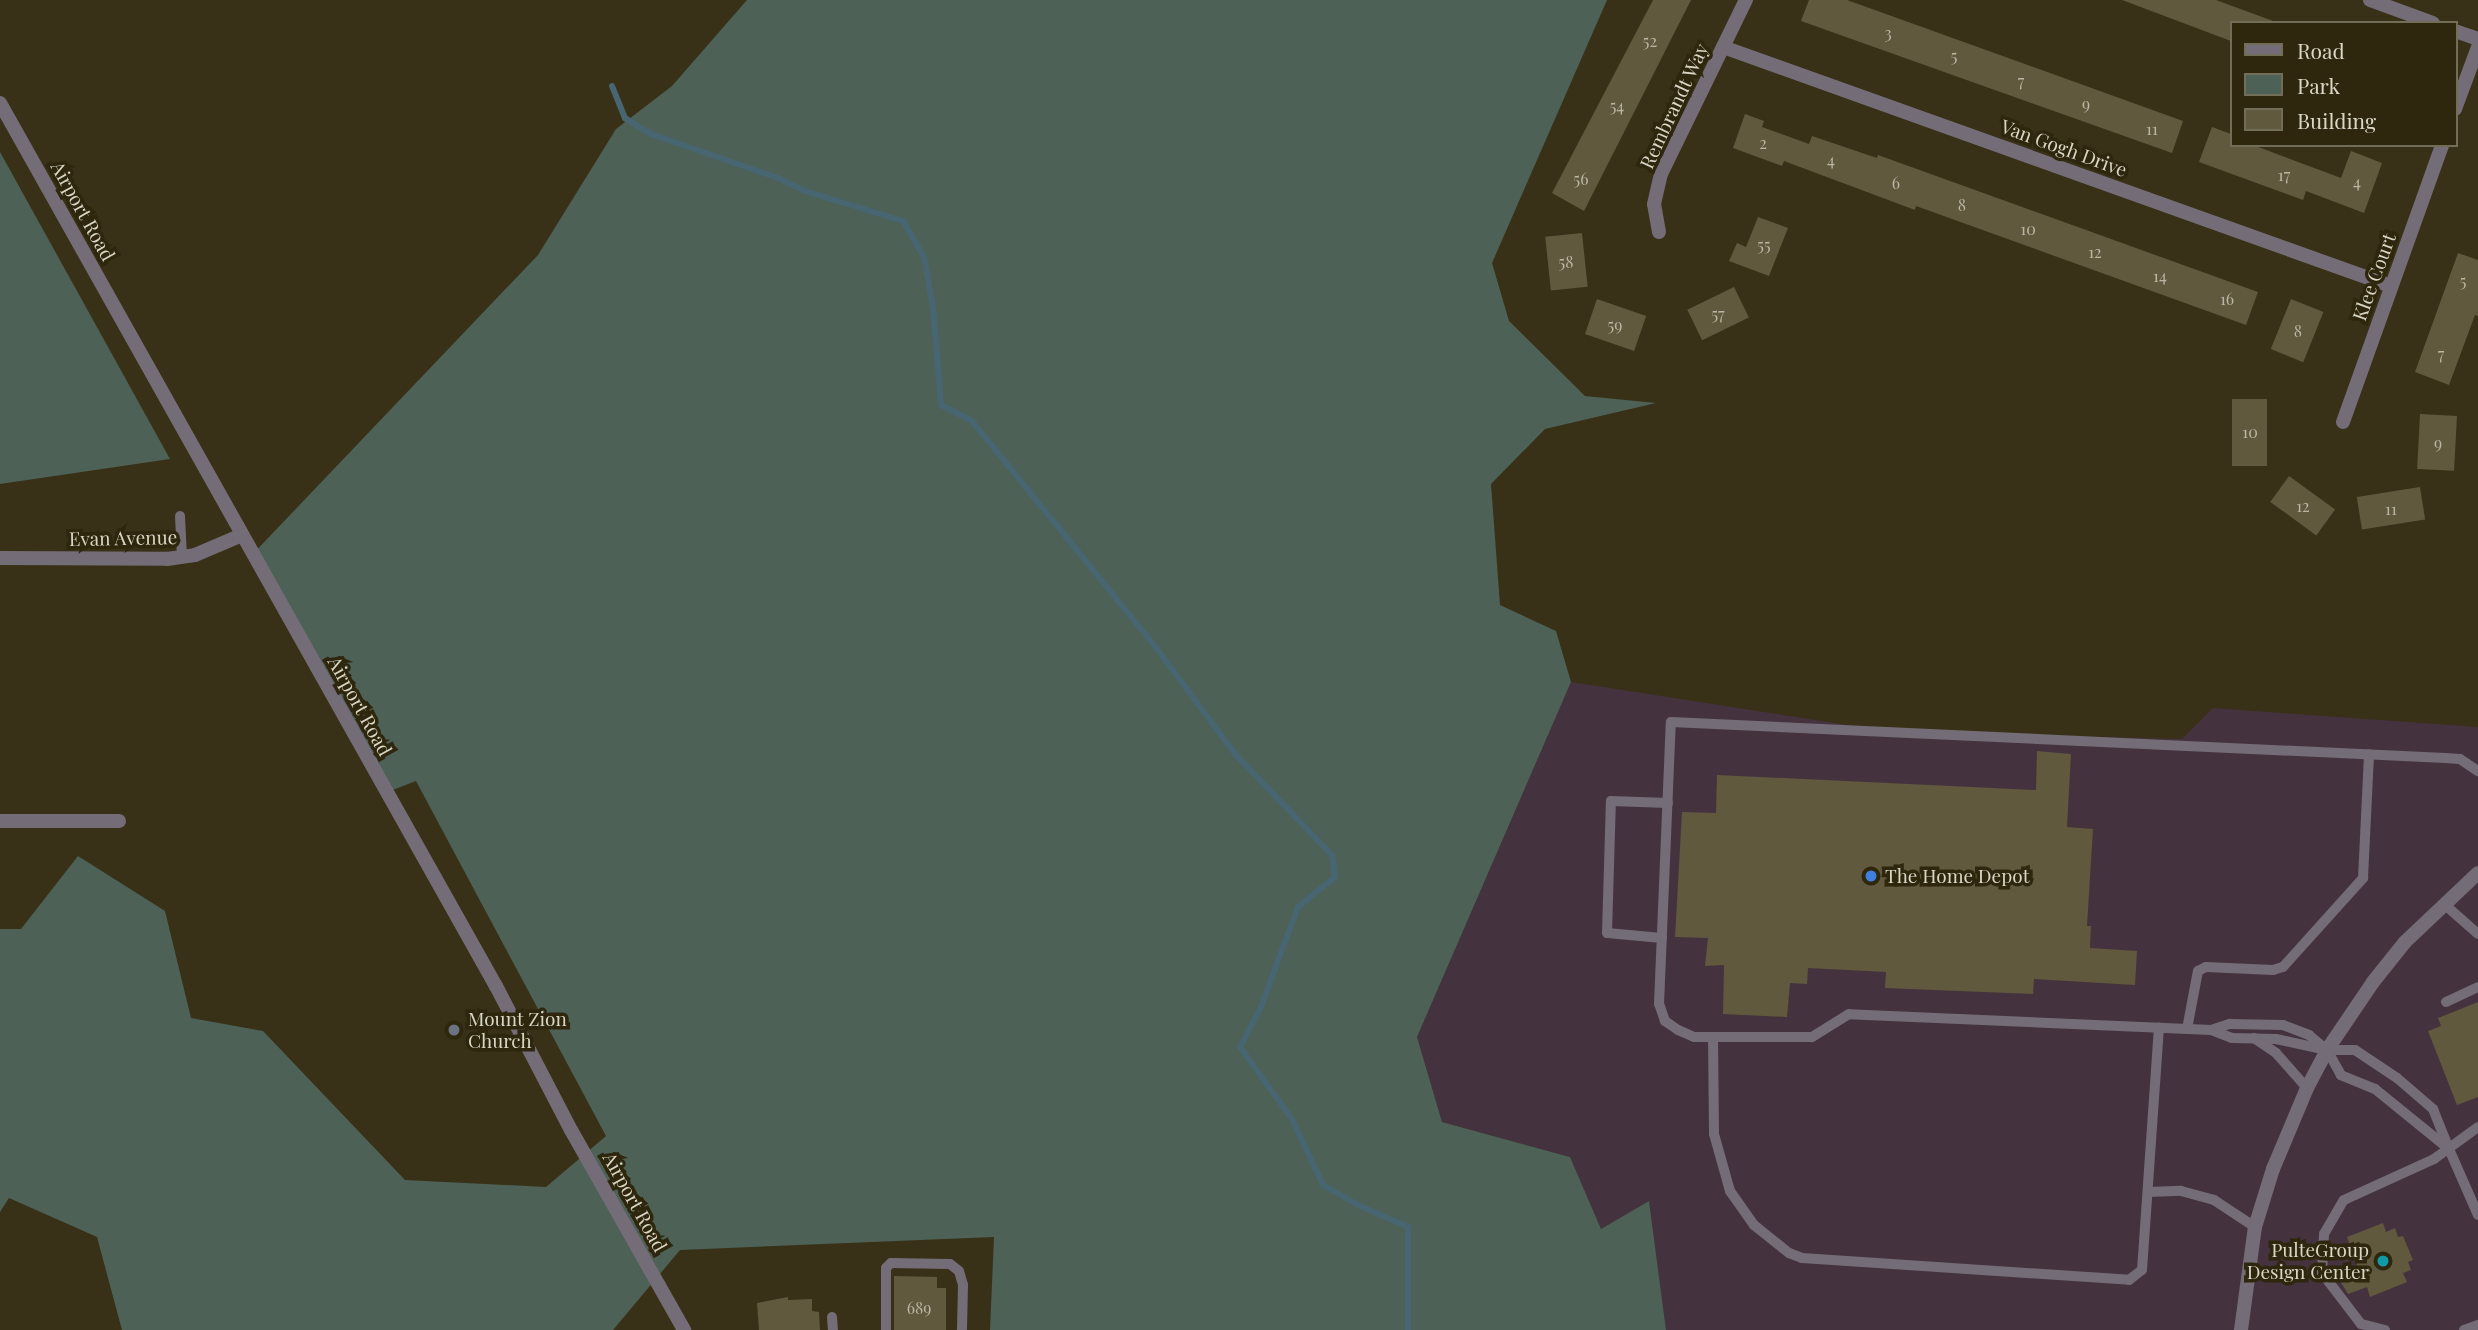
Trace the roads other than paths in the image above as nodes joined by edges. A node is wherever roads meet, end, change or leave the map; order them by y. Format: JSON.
{"nodes":[{"id":1,"x":1746,"y":0,"type":"edge"},
{"id":2,"x":2370,"y":0,"type":"edge"},
{"id":3,"x":2428,"y":21,"type":"edge"},
{"id":4,"x":2457,"y":32,"type":"edge"},
{"id":5,"x":2478,"y":39,"type":"edge"},
{"id":6,"x":1723,"y":47,"type":"junction"},
{"id":7,"x":2478,"y":47,"type":"edge"},
{"id":8,"x":0,"y":103,"type":"edge"},
{"id":9,"x":2457,"y":104,"type":"edge"},
{"id":10,"x":2441,"y":147,"type":"edge"},
{"id":11,"x":1658,"y":232,"type":"dead end"},
{"id":12,"x":2391,"y":286,"type":"junction"},
{"id":13,"x":2343,"y":422,"type":"dead end"},
{"id":14,"x":180,"y":516,"type":"dead end"},
{"id":15,"x":242,"y":535,"type":"junction"},
{"id":16,"x":182,"y":557,"type":"junction"},
{"id":17,"x":0,"y":558,"type":"edge"},
{"id":18,"x":2369,"y":754,"type":"junction"},
{"id":19,"x":2478,"y":771,"type":"edge"},
{"id":20,"x":1668,"y":803,"type":"junction"},
{"id":21,"x":0,"y":821,"type":"edge"},
{"id":22,"x":119,"y":821,"type":"dead end"},
{"id":23,"x":2478,"y":873,"type":"edge"},
{"id":24,"x":2444,"y":904,"type":"junction"},
{"id":25,"x":2478,"y":934,"type":"edge"},
{"id":26,"x":1662,"y":938,"type":"junction"},
{"id":27,"x":2478,"y":987,"type":"edge"},
{"id":28,"x":2446,"y":1002,"type":"dead end"},
{"id":29,"x":2159,"y":1028,"type":"junction"},
{"id":30,"x":2188,"y":1029,"type":"junction"},
{"id":31,"x":2211,"y":1030,"type":"junction"},
{"id":32,"x":1713,"y":1037,"type":"junction"},
{"id":33,"x":2254,"y":1038,"type":"junction"},
{"id":34,"x":2327,"y":1050,"type":"junction"},
{"id":35,"x":2307,"y":1088,"type":"junction"},
{"id":36,"x":2478,"y":1127,"type":"edge"},
{"id":37,"x":2449,"y":1149,"type":"junction"},
{"id":38,"x":2148,"y":1192,"type":"junction"},
{"id":39,"x":2478,"y":1215,"type":"edge"},
{"id":40,"x":2256,"y":1227,"type":"junction"},
{"id":41,"x":832,"y":1317,"type":"dead end"},
{"id":42,"x":684,"y":1330,"type":"edge"},
{"id":43,"x":833,"y":1330,"type":"edge"},
{"id":44,"x":886,"y":1330,"type":"edge"},
{"id":45,"x":962,"y":1330,"type":"edge"},
{"id":46,"x":2241,"y":1330,"type":"edge"},
{"id":47,"x":2385,"y":1330,"type":"edge"}],
"edges":[{"from":1,"to":6,"type":"street","name":"Rembrandt Way"},
{"from":2,"to":3,"type":"street"},
{"from":4,"to":5,"type":"street"},
{"from":6,"to":11,"type":"street","name":"Rembrandt Way"},
{"from":6,"to":12,"type":"street","name":"Van Gogh Drive"},
{"from":7,"to":9,"type":"street"},
{"from":8,"to":15,"type":"street","name":"Airport Road"},
{"from":10,"to":12,"type":"street","name":"Klee Court"},
{"from":12,"to":13,"type":"street","name":"Klee Court"},
{"from":14,"to":16,"type":"lane"},
{"from":15,"to":16,"type":"street","name":"Evan Avenue"},
{"from":15,"to":42,"type":"street","name":"Airport Road"},
{"from":16,"to":17,"type":"street","name":"Evan Avenue"},
{"from":18,"to":19,"type":"lane"},
{"from":18,"to":20,"type":"lane"},
{"from":18,"to":30,"type":"lane"},
{"from":20,"to":26,"type":"lane"},
{"from":20,"to":26,"type":"lane"},
{"from":21,"to":22,"type":"street"},
{"from":23,"to":24,"type":"street"},
{"from":24,"to":25,"type":"lane"},
{"from":24,"to":34,"type":"street"},
{"from":26,"to":32,"type":"lane"},
{"from":27,"to":28,"type":"lane"},
{"from":29,"to":30,"type":"lane"},
{"from":29,"to":32,"type":"lane"},
{"from":29,"to":38,"type":"lane"},
{"from":30,"to":31,"type":"lane"},
{"from":31,"to":33,"type":"lane"},
{"from":31,"to":34,"type":"lane"},
{"from":32,"to":38,"type":"lane"},
{"from":33,"to":34,"type":"lane"},
{"from":33,"to":35,"type":"lane"},
{"from":34,"to":35,"type":"street"},
{"from":34,"to":37,"type":"lane"},
{"from":34,"to":37,"type":"lane"},
{"from":35,"to":40,"type":"street"},
{"from":36,"to":37,"type":"lane"},
{"from":37,"to":39,"type":"lane"},
{"from":37,"to":47,"type":"lane"},
{"from":38,"to":40,"type":"lane"},
{"from":40,"to":46,"type":"street"},
{"from":41,"to":43,"type":"lane"},
{"from":44,"to":45,"type":"lane"}]}
